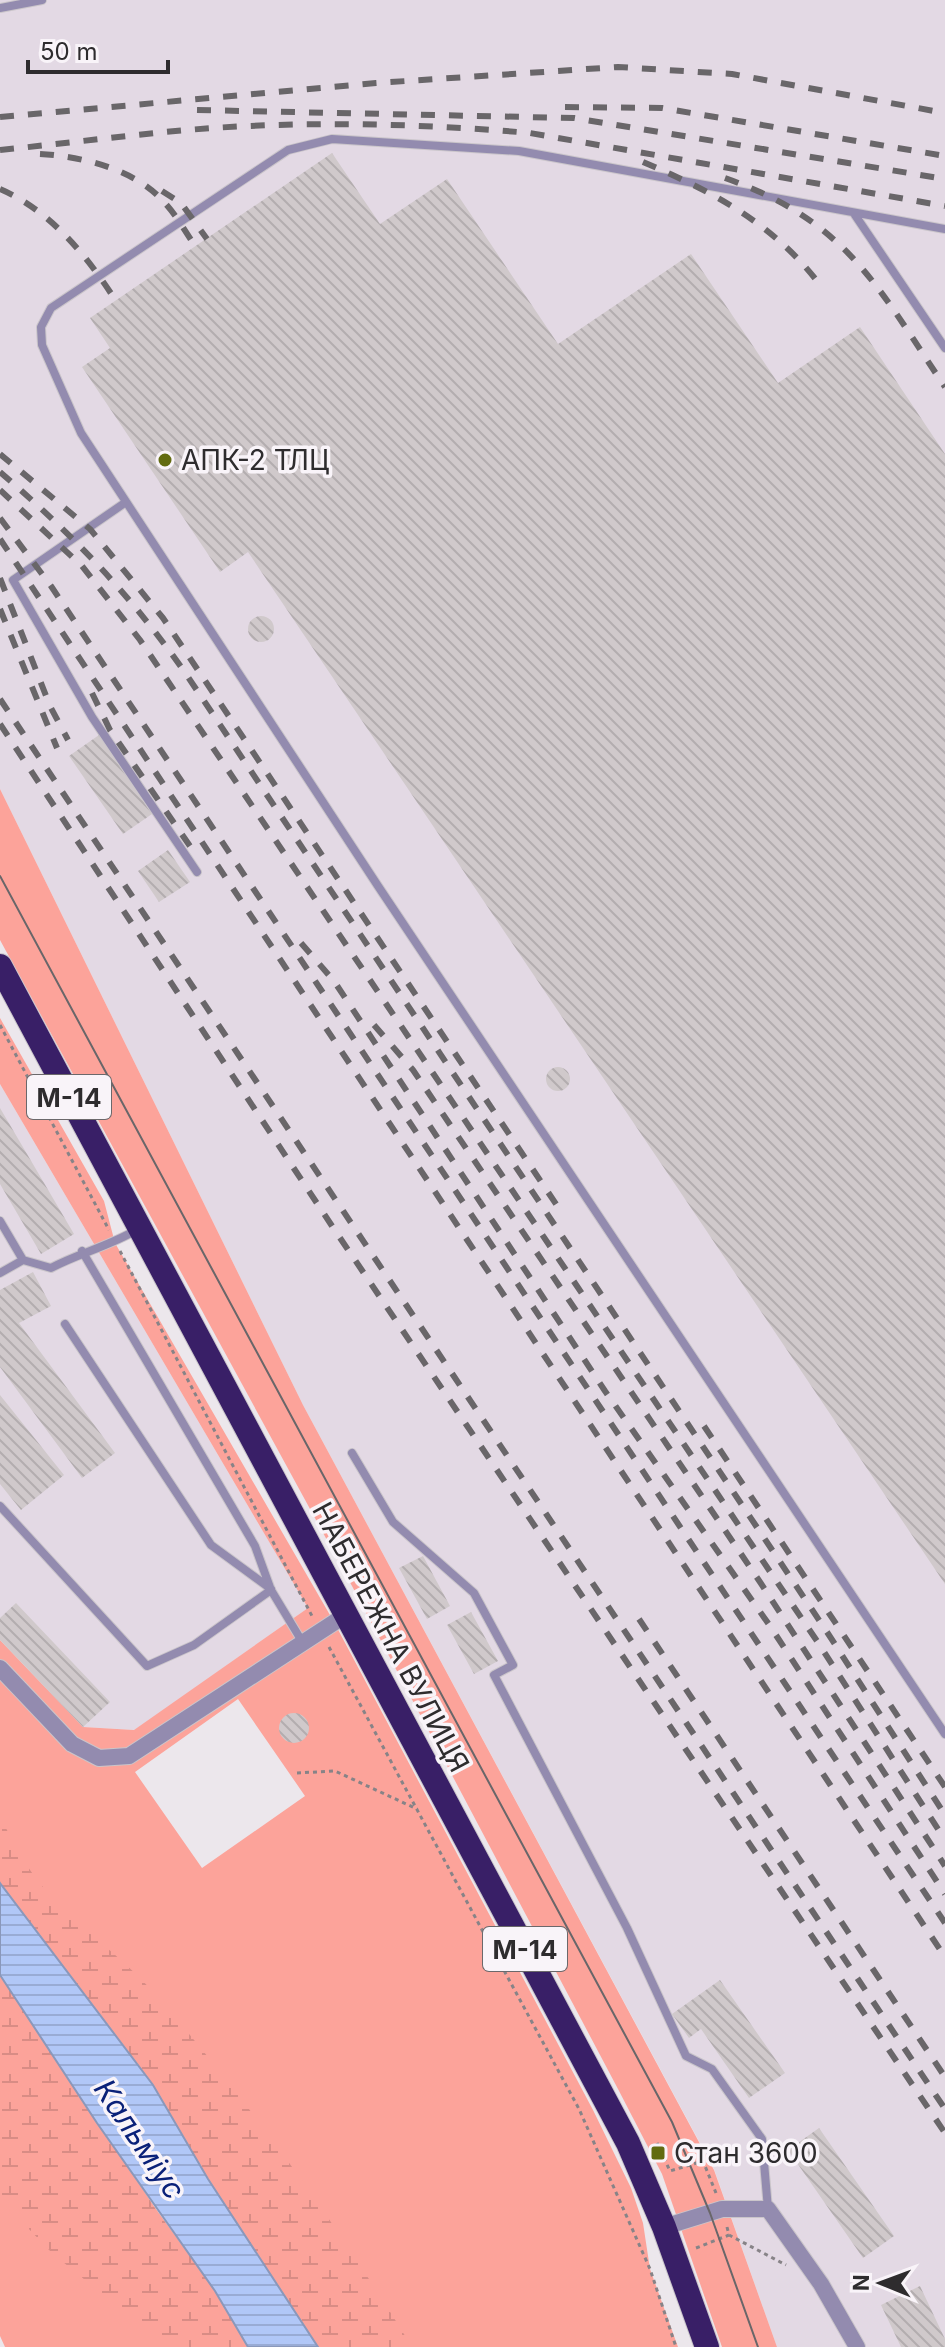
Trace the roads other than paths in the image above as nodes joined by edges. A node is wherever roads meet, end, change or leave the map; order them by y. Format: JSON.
{"nodes":[{"id":1,"x":42,"y":0,"type":"edge"},
{"id":2,"x":0,"y":8,"type":"edge"},
{"id":3,"x":855,"y":215,"type":"junction"},
{"id":4,"x":945,"y":229,"type":"edge"},
{"id":5,"x":945,"y":348,"type":"edge"},
{"id":6,"x":126,"y":502,"type":"junction"},
{"id":7,"x":197,"y":872,"type":"dead end"},
{"id":8,"x":0,"y":966,"type":"edge"},
{"id":9,"x":0,"y":1221,"type":"edge"},
{"id":10,"x":138,"y":1229,"type":"junction"},
{"id":11,"x":82,"y":1251,"type":"junction"},
{"id":12,"x":23,"y":1260,"type":"junction"},
{"id":13,"x":0,"y":1273,"type":"edge"},
{"id":14,"x":65,"y":1324,"type":"dead end"},
{"id":15,"x":352,"y":1453,"type":"dead end"},
{"id":16,"x":0,"y":1506,"type":"edge"},
{"id":17,"x":271,"y":1590,"type":"junction"},
{"id":18,"x":344,"y":1616,"type":"junction"},
{"id":19,"x":303,"y":1643,"type":"junction"},
{"id":20,"x":0,"y":1668,"type":"edge"},
{"id":21,"x":945,"y":1734,"type":"edge"},
{"id":22,"x":768,"y":2209,"type":"junction"},
{"id":23,"x":664,"y":2227,"type":"junction"},
{"id":24,"x":707,"y":2347,"type":"edge"},
{"id":25,"x":857,"y":2347,"type":"edge"}],
"edges":[{"from":1,"to":2,"type":"lane"},
{"from":3,"to":4,"type":"lane"},
{"from":3,"to":5,"type":"lane"},
{"from":3,"to":6,"type":"lane"},
{"from":6,"to":7,"type":"lane"},
{"from":6,"to":21,"type":"lane"},
{"from":8,"to":10,"type":"highway","name":"НАБЕРЕЖНА ВУЛИЦЯ","number":"М-14"},
{"from":9,"to":12,"type":"lane"},
{"from":10,"to":11,"type":"lane"},
{"from":10,"to":18,"type":"highway","name":"НАБЕРЕЖНА ВУЛИЦЯ","number":"М-14"},
{"from":11,"to":12,"type":"lane"},
{"from":11,"to":17,"type":"lane"},
{"from":12,"to":13,"type":"lane"},
{"from":14,"to":17,"type":"lane"},
{"from":15,"to":22,"type":"lane"},
{"from":16,"to":17,"type":"lane"},
{"from":17,"to":19,"type":"lane"},
{"from":18,"to":19,"type":"street"},
{"from":18,"to":23,"type":"highway","name":"НАБЕРЕЖНА ВУЛИЦЯ","number":"М-14"},
{"from":19,"to":20,"type":"street"},
{"from":22,"to":23,"type":"street"},
{"from":22,"to":25,"type":"street"},
{"from":23,"to":24,"type":"highway","name":"НАБЕРЕЖНА ВУЛИЦЯ","number":"М-14"}]}
